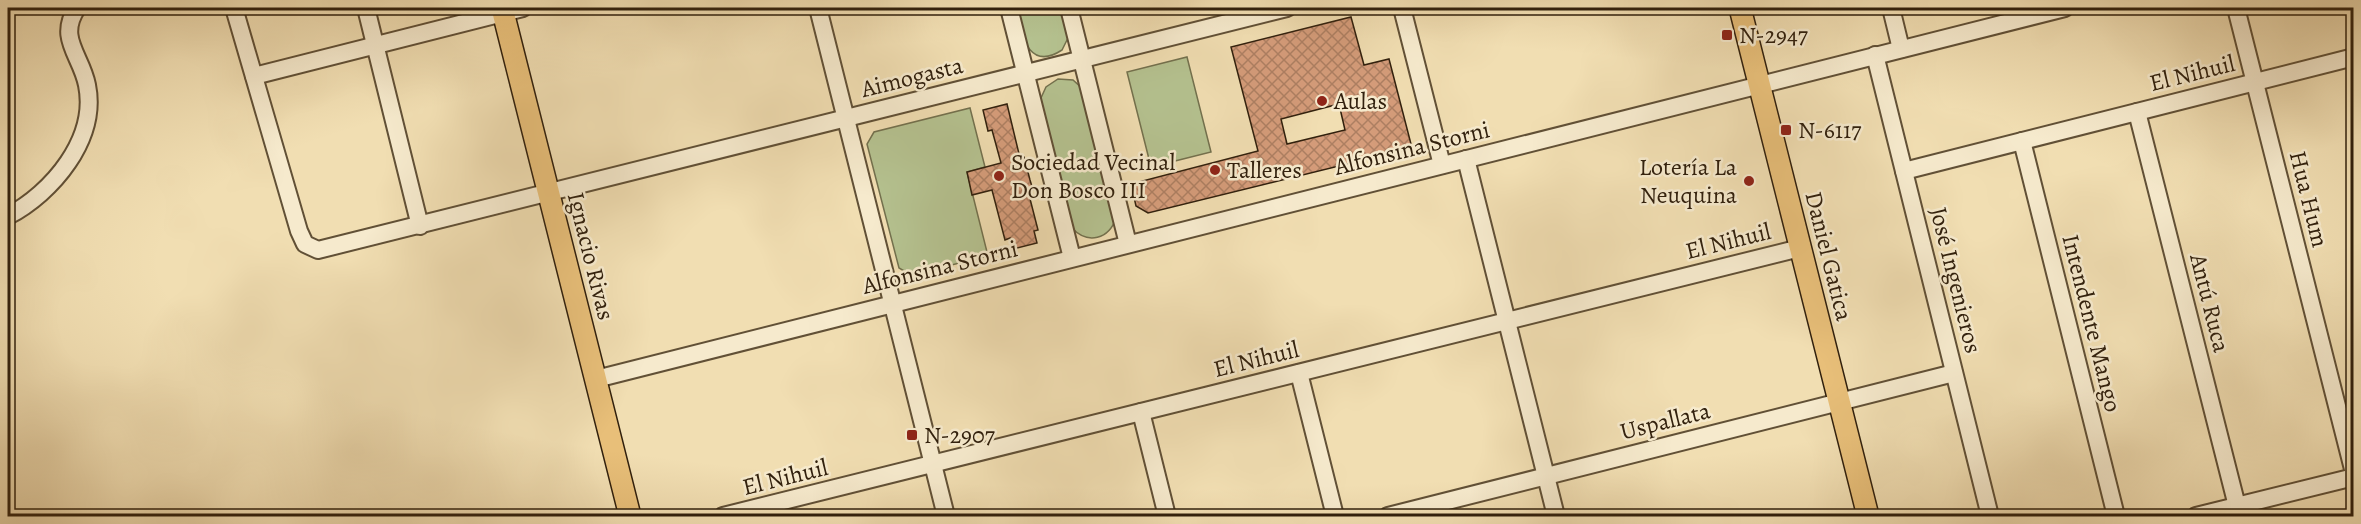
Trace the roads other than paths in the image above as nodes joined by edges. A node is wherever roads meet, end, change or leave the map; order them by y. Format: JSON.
{"nodes":[{"id":1,"x":77,"y":8,"type":"edge"},
{"id":2,"x":234,"y":8,"type":"edge"},
{"id":3,"x":366,"y":8,"type":"edge"},
{"id":4,"x":818,"y":8,"type":"edge"},
{"id":5,"x":1009,"y":8,"type":"edge"},
{"id":6,"x":1069,"y":8,"type":"edge"},
{"id":7,"x":1287,"y":8,"type":"edge"},
{"id":8,"x":1402,"y":8,"type":"edge"},
{"id":9,"x":1740,"y":8,"type":"edge"},
{"id":10,"x":1891,"y":8,"type":"edge"},
{"id":11,"x":2065,"y":8,"type":"edge"},
{"id":12,"x":2236,"y":8,"type":"edge"},
{"id":13,"x":509,"y":9,"type":"edge"},
{"id":14,"x":2045,"y":10,"type":"edge"},
{"id":15,"x":375,"y":45,"type":"junction"},
{"id":16,"x":1901,"y":49,"type":"junction"},
{"id":17,"x":1875,"y":56,"type":"junction"},
{"id":18,"x":2354,"y":57,"type":"edge"},
{"id":19,"x":1082,"y":59,"type":"junction"},
{"id":20,"x":1026,"y":74,"type":"junction"},
{"id":21,"x":254,"y":76,"type":"junction"},
{"id":22,"x":2254,"y":82,"type":"junction"},
{"id":23,"x":1759,"y":85,"type":"junction"},
{"id":24,"x":2137,"y":112,"type":"junction"},
{"id":25,"x":847,"y":119,"type":"junction"},
{"id":26,"x":2022,"y":141,"type":"junction"},
{"id":27,"x":1466,"y":159,"type":"junction"},
{"id":28,"x":1442,"y":165,"type":"junction"},
{"id":29,"x":1904,"y":171,"type":"junction"},
{"id":30,"x":549,"y":194,"type":"junction"},
{"id":31,"x":8,"y":216,"type":"edge"},
{"id":32,"x":420,"y":226,"type":"junction"},
{"id":33,"x":1128,"y":244,"type":"junction"},
{"id":34,"x":1800,"y":248,"type":"junction"},
{"id":35,"x":1072,"y":258,"type":"junction"},
{"id":36,"x":894,"y":303,"type":"junction"},
{"id":37,"x":1507,"y":321,"type":"junction"},
{"id":38,"x":1299,"y":373,"type":"junction"},
{"id":39,"x":1954,"y":373,"type":"junction"},
{"id":40,"x":596,"y":379,"type":"junction"},
{"id":41,"x":1839,"y":402,"type":"junction"},
{"id":42,"x":1141,"y":412,"type":"junction"},
{"id":43,"x":934,"y":464,"type":"junction"},
{"id":44,"x":2354,"y":472,"type":"edge"},
{"id":45,"x":1546,"y":476,"type":"junction"},
{"id":46,"x":2354,"y":477,"type":"edge"},
{"id":47,"x":2237,"y":506,"type":"junction"},
{"id":48,"x":630,"y":516,"type":"edge"},
{"id":49,"x":723,"y":516,"type":"edge"},
{"id":50,"x":946,"y":516,"type":"edge"},
{"id":51,"x":1167,"y":516,"type":"edge"},
{"id":52,"x":1335,"y":516,"type":"edge"},
{"id":53,"x":1388,"y":516,"type":"edge"},
{"id":54,"x":1556,"y":516,"type":"edge"},
{"id":55,"x":1868,"y":516,"type":"edge"},
{"id":56,"x":1990,"y":516,"type":"edge"},
{"id":57,"x":2116,"y":516,"type":"edge"},
{"id":58,"x":2196,"y":516,"type":"edge"}],
"edges":[{"from":1,"to":31,"type":"street"},
{"from":2,"to":21,"type":"street"},
{"from":3,"to":15,"type":"street"},
{"from":4,"to":25,"type":"street"},
{"from":5,"to":20,"type":"street"},
{"from":6,"to":19,"type":"street"},
{"from":7,"to":19,"type":"street","name":"Aimogasta"},
{"from":8,"to":28,"type":"street"},
{"from":9,"to":23,"type":"main road","name":"Daniel Gatica"},
{"from":10,"to":16,"type":"street"},
{"from":11,"to":14,"type":"street","name":"Alfonsina Storni"},
{"from":12,"to":22,"type":"street","name":"Hua Hum"},
{"from":13,"to":15,"type":"street"},
{"from":13,"to":30,"type":"main road","name":"Ignacio Rivas"},
{"from":14,"to":16,"type":"street","name":"Alfonsina Storni"},
{"from":15,"to":21,"type":"street"},
{"from":15,"to":32,"type":"street"},
{"from":16,"to":17,"type":"street","name":"Alfonsina Storni"},
{"from":17,"to":23,"type":"street","name":"Alfonsina Storni"},
{"from":17,"to":29,"type":"street","name":"José Ingenieros"},
{"from":18,"to":22,"type":"street","name":"El Nihuil"},
{"from":19,"to":20,"type":"street","name":"Aimogasta"},
{"from":19,"to":33,"type":"street"},
{"from":20,"to":25,"type":"street","name":"Aimogasta"},
{"from":20,"to":35,"type":"street"},
{"from":21,"to":32,"type":"street","name":"Aimogasta"},
{"from":22,"to":24,"type":"street","name":"El Nihuil"},
{"from":22,"to":44,"type":"street","name":"Hua Hum"},
{"from":23,"to":27,"type":"street","name":"Alfonsina Storni"},
{"from":23,"to":34,"type":"main road","name":"Daniel Gatica"},
{"from":24,"to":26,"type":"street","name":"El Nihuil"},
{"from":24,"to":47,"type":"street","name":"Antú Ruca"},
{"from":25,"to":30,"type":"street","name":"Aimogasta"},
{"from":25,"to":36,"type":"street"},
{"from":26,"to":29,"type":"street","name":"El Nihuil"},
{"from":26,"to":57,"type":"street","name":"Intendente Mango"},
{"from":27,"to":28,"type":"street","name":"Alfonsina Storni"},
{"from":27,"to":37,"type":"street"},
{"from":28,"to":33,"type":"street","name":"Alfonsina Storni"},
{"from":29,"to":39,"type":"street","name":"José Ingenieros"},
{"from":30,"to":32,"type":"street","name":"Aimogasta"},
{"from":30,"to":40,"type":"main road","name":"Ignacio Rivas"},
{"from":33,"to":35,"type":"street","name":"Alfonsina Storni"},
{"from":34,"to":37,"type":"street","name":"El Nihuil"},
{"from":34,"to":41,"type":"main road","name":"Daniel Gatica"},
{"from":35,"to":36,"type":"street","name":"Alfonsina Storni"},
{"from":36,"to":40,"type":"street","name":"Alfonsina Storni"},
{"from":36,"to":43,"type":"street"},
{"from":37,"to":38,"type":"street","name":"El Nihuil"},
{"from":37,"to":45,"type":"street"},
{"from":38,"to":42,"type":"street","name":"El Nihuil"},
{"from":38,"to":52,"type":"street"},
{"from":39,"to":41,"type":"street","name":"Uspallata"},
{"from":39,"to":56,"type":"street","name":"José Ingenieros"},
{"from":40,"to":48,"type":"main road","name":"Ignacio Rivas"},
{"from":41,"to":45,"type":"street","name":"Uspallata"},
{"from":41,"to":55,"type":"main road","name":"Daniel Gatica"},
{"from":42,"to":43,"type":"street","name":"El Nihuil"},
{"from":42,"to":51,"type":"street"},
{"from":43,"to":49,"type":"street","name":"El Nihuil"},
{"from":43,"to":50,"type":"street"},
{"from":45,"to":53,"type":"street","name":"Uspallata"},
{"from":45,"to":54,"type":"street"},
{"from":46,"to":47,"type":"street"},
{"from":47,"to":58,"type":"street"}]}
